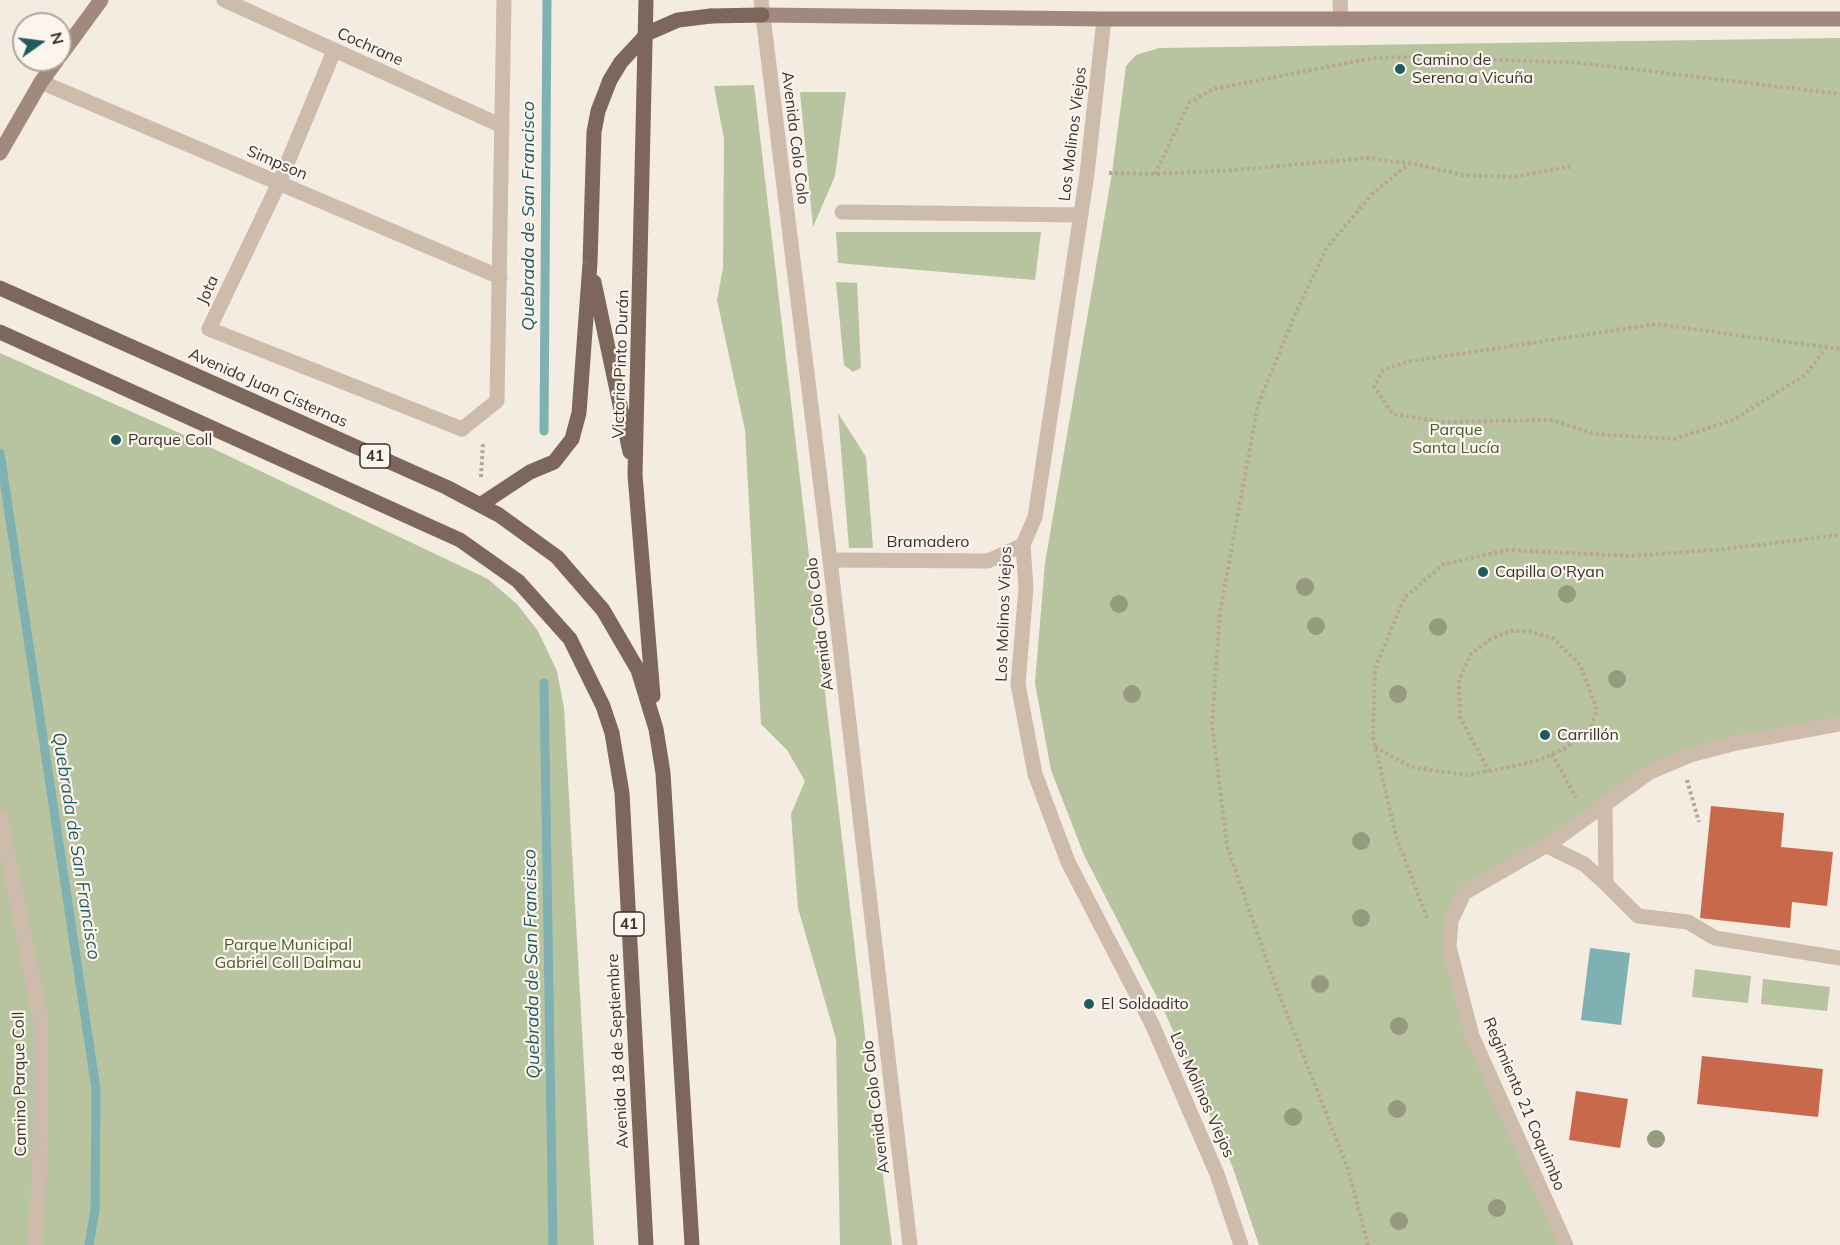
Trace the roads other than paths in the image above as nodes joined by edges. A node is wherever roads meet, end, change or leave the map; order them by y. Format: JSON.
{"nodes":[{"id":1,"x":101,"y":0,"type":"edge"},
{"id":2,"x":224,"y":0,"type":"edge"},
{"id":3,"x":504,"y":0,"type":"edge"},
{"id":4,"x":646,"y":0,"type":"edge"},
{"id":5,"x":1340,"y":0,"type":"edge"},
{"id":6,"x":761,"y":8,"type":"edge"},
{"id":7,"x":1104,"y":19,"type":"junction"},
{"id":8,"x":1341,"y":19,"type":"junction"},
{"id":9,"x":1840,"y":19,"type":"edge"},
{"id":10,"x":72,"y":40,"type":"edge"},
{"id":11,"x":334,"y":51,"type":"junction"},
{"id":12,"x":48,"y":72,"type":"edge"},
{"id":13,"x":41,"y":82,"type":"junction"},
{"id":14,"x":502,"y":126,"type":"junction"},
{"id":15,"x":0,"y":153,"type":"edge"},
{"id":16,"x":279,"y":183,"type":"junction"},
{"id":17,"x":842,"y":212,"type":"dead end"},
{"id":18,"x":1081,"y":215,"type":"junction"},
{"id":19,"x":590,"y":263,"type":"junction"},
{"id":20,"x":500,"y":277,"type":"junction"},
{"id":21,"x":0,"y":288,"type":"edge"},
{"id":22,"x":0,"y":332,"type":"edge"},
{"id":23,"x":636,"y":475,"type":"junction"},
{"id":24,"x":480,"y":505,"type":"junction"},
{"id":25,"x":1023,"y":545,"type":"junction"},
{"id":26,"x":830,"y":560,"type":"junction"},
{"id":27,"x":1840,"y":724,"type":"edge"},
{"id":28,"x":656,"y":729,"type":"junction"},
{"id":29,"x":1605,"y":803,"type":"junction"},
{"id":30,"x":0,"y":817,"type":"edge"},
{"id":31,"x":1545,"y":845,"type":"junction"},
{"id":32,"x":1606,"y":884,"type":"junction"},
{"id":33,"x":1840,"y":958,"type":"edge"},
{"id":34,"x":35,"y":1245,"type":"edge"},
{"id":35,"x":646,"y":1245,"type":"edge"},
{"id":36,"x":692,"y":1245,"type":"edge"},
{"id":37,"x":910,"y":1245,"type":"edge"},
{"id":38,"x":1241,"y":1245,"type":"edge"},
{"id":39,"x":1566,"y":1245,"type":"edge"}],
"edges":[{"from":1,"to":10,"type":"main road"},
{"from":2,"to":11,"type":"street","name":"Cochrane"},
{"from":3,"to":14,"type":"street"},
{"from":4,"to":23,"type":"main road","name":"Victoria Pinto Durán"},
{"from":5,"to":8,"type":"street"},
{"from":6,"to":7,"type":"main road"},
{"from":6,"to":19,"type":"main road","bridge":true},
{"from":6,"to":26,"type":"street","name":"Avenida Colo Colo"},
{"from":7,"to":8,"type":"main road"},
{"from":7,"to":18,"type":"street","name":"Los Molinos Viejos"},
{"from":8,"to":9,"type":"main road"},
{"from":11,"to":14,"type":"street","name":"Cochrane"},
{"from":11,"to":16,"type":"street","name":"Jota"},
{"from":12,"to":13,"type":"main road"},
{"from":13,"to":15,"type":"main road"},
{"from":13,"to":16,"type":"street","name":"Simpson"},
{"from":14,"to":20,"type":"street"},
{"from":16,"to":20,"type":"street","name":"Simpson"},
{"from":16,"to":20,"type":"street","name":"Jota"},
{"from":17,"to":18,"type":"street"},
{"from":18,"to":25,"type":"street","name":"Los Molinos Viejos"},
{"from":19,"to":23,"type":"main road"},
{"from":19,"to":24,"type":"main road"},
{"from":21,"to":24,"type":"main road","name":"Avenida Juan Cisternas","number":"41"},
{"from":22,"to":35,"type":"main road","name":"Avenida 18 de Septiembre","number":"41"},
{"from":23,"to":28,"type":"main road","name":"Victoria Pinto Durán"},
{"from":24,"to":28,"type":"main road","name":"Avenida Juan Cisternas","number":"41"},
{"from":25,"to":26,"type":"street","name":"Bramadero"},
{"from":25,"to":38,"type":"street","name":"Los Molinos Viejos"},
{"from":26,"to":37,"type":"street","name":"Avenida Colo Colo"},
{"from":27,"to":29,"type":"street","name":"Regimiento 21 Coquimbo"},
{"from":28,"to":36,"type":"main road","number":"41"},
{"from":29,"to":31,"type":"street","name":"Regimiento 21 Coquimbo"},
{"from":29,"to":32,"type":"street"},
{"from":30,"to":34,"type":"street","name":"Camino Parque Coll"},
{"from":31,"to":32,"type":"street"},
{"from":31,"to":39,"type":"street","name":"Regimiento 21 Coquimbo"},
{"from":32,"to":33,"type":"street"}]}
